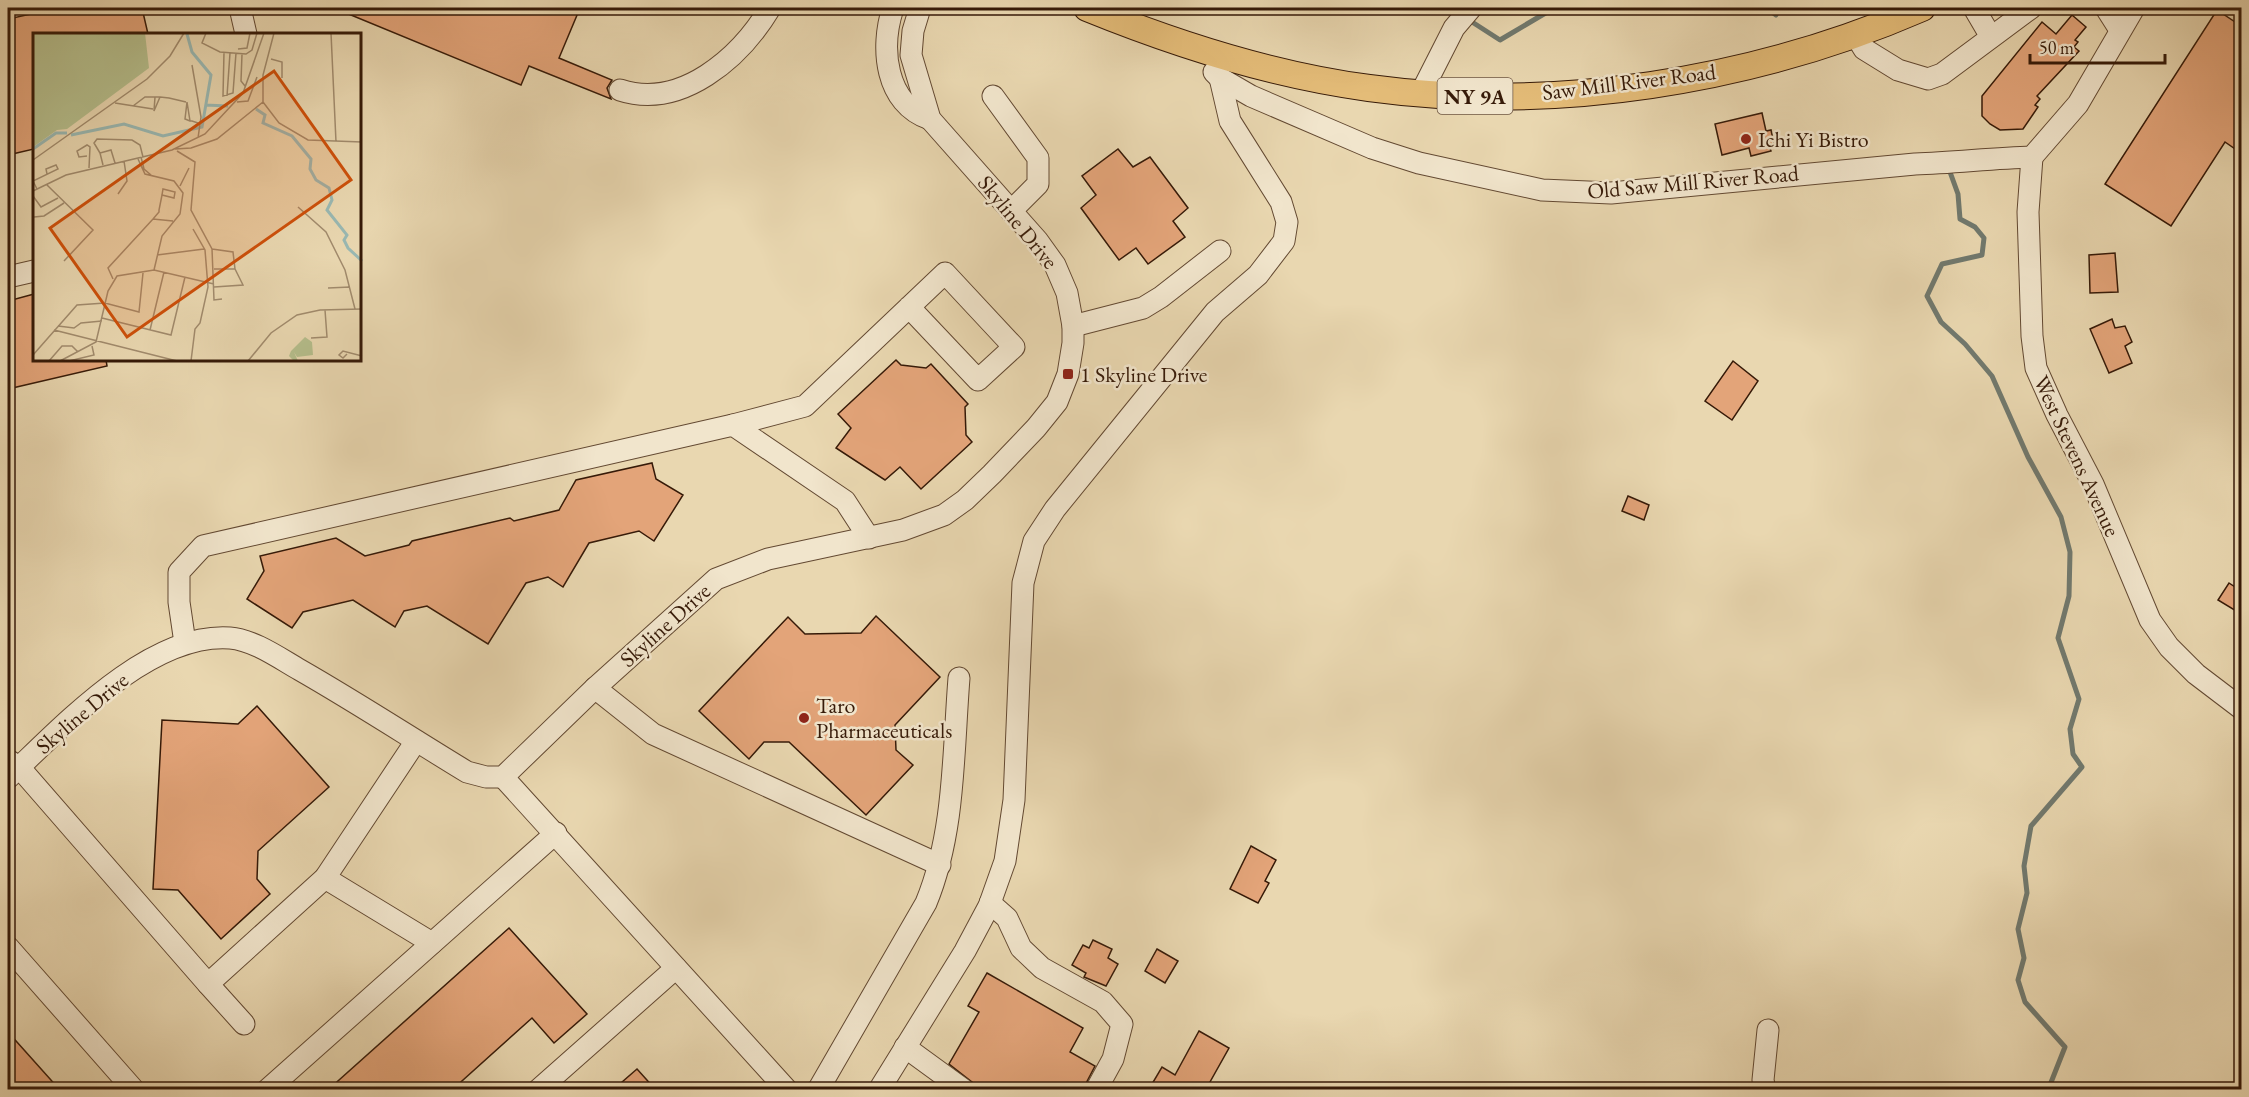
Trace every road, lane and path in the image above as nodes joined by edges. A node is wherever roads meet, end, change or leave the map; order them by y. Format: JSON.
{"nodes":[{"id":1,"x":240,"y":8,"type":"edge"},
{"id":2,"x":770,"y":8,"type":"edge"},
{"id":3,"x":893,"y":8,"type":"edge"},
{"id":4,"x":920,"y":8,"type":"edge"},
{"id":5,"x":1087,"y":8,"type":"edge"},
{"id":6,"x":1471,"y":8,"type":"edge"},
{"id":7,"x":1922,"y":8,"type":"edge"},
{"id":8,"x":1974,"y":8,"type":"edge"},
{"id":9,"x":2031,"y":8,"type":"edge"},
{"id":10,"x":2106,"y":8,"type":"edge"},
{"id":11,"x":2133,"y":8,"type":"edge"},
{"id":12,"x":2120,"y":30,"type":"junction"},
{"id":13,"x":246,"y":33,"type":"edge"},
{"id":14,"x":1855,"y":34,"type":"junction"},
{"id":15,"x":1990,"y":37,"type":"junction"},
{"id":16,"x":1213,"y":54,"type":"junction"},
{"id":17,"x":1220,"y":78,"type":"junction"},
{"id":18,"x":620,"y":90,"type":"dead end"},
{"id":19,"x":1421,"y":93,"type":"junction"},
{"id":20,"x":993,"y":96,"type":"dead end"},
{"id":21,"x":930,"y":119,"type":"junction"},
{"id":22,"x":2032,"y":157,"type":"junction"},
{"id":23,"x":1011,"y":211,"type":"junction"},
{"id":24,"x":1220,"y":251,"type":"dead end"},
{"id":25,"x":33,"y":271,"type":"edge"},
{"id":26,"x":8,"y":277,"type":"edge"},
{"id":27,"x":909,"y":307,"type":"junction"},
{"id":28,"x":1073,"y":326,"type":"junction"},
{"id":29,"x":733,"y":425,"type":"junction"},
{"id":30,"x":869,"y":538,"type":"junction"},
{"id":31,"x":185,"y":643,"type":"junction"},
{"id":32,"x":959,"y":678,"type":"dead end"},
{"id":33,"x":595,"y":688,"type":"junction"},
{"id":34,"x":2241,"y":709,"type":"edge"},
{"id":35,"x":416,"y":741,"type":"junction"},
{"id":36,"x":11,"y":768,"type":"edge"},
{"id":37,"x":503,"y":777,"type":"junction"},
{"id":38,"x":556,"y":833,"type":"junction"},
{"id":39,"x":940,"y":865,"type":"junction"},
{"id":40,"x":325,"y":879,"type":"junction"},
{"id":41,"x":990,"y":903,"type":"junction"},
{"id":42,"x":432,"y":943,"type":"junction"},
{"id":43,"x":8,"y":947,"type":"edge"},
{"id":44,"x":676,"y":968,"type":"junction"},
{"id":45,"x":208,"y":984,"type":"junction"},
{"id":46,"x":244,"y":1024,"type":"dead end"},
{"id":47,"x":1768,"y":1030,"type":"dead end"},
{"id":48,"x":905,"y":1047,"type":"junction"},
{"id":49,"x":134,"y":1089,"type":"edge"},
{"id":50,"x":267,"y":1089,"type":"edge"},
{"id":51,"x":538,"y":1089,"type":"edge"},
{"id":52,"x":787,"y":1089,"type":"edge"},
{"id":53,"x":818,"y":1089,"type":"edge"},
{"id":54,"x":879,"y":1089,"type":"edge"},
{"id":55,"x":964,"y":1089,"type":"edge"},
{"id":56,"x":1096,"y":1089,"type":"edge"},
{"id":57,"x":1765,"y":1089,"type":"edge"}],
"edges":[{"from":1,"to":13,"type":"street"},
{"from":2,"to":18,"type":"street"},
{"from":3,"to":21,"type":"street","name":"Skyline Drive"},
{"from":4,"to":21,"type":"street","name":"Skyline Drive"},
{"from":5,"to":16,"type":"main road","name":"Saw Mill River Road","number":"NY 9A"},
{"from":6,"to":19,"type":"street"},
{"from":7,"to":14,"type":"main road","name":"Saw Mill River Road","number":"NY 9A"},
{"from":8,"to":15,"type":"street"},
{"from":9,"to":15,"type":"street"},
{"from":10,"to":12,"type":"street"},
{"from":11,"to":12,"type":"street"},
{"from":12,"to":22,"type":"street"},
{"from":14,"to":15,"type":"street"},
{"from":14,"to":19,"type":"main road","name":"Saw Mill River Road","number":"NY 9A"},
{"from":16,"to":17,"type":"street"},
{"from":16,"to":19,"type":"main road","name":"Saw Mill River Road","number":"NY 9A"},
{"from":17,"to":22,"type":"street","name":"Old Saw Mill River Road"},
{"from":17,"to":41,"type":"street"},
{"from":20,"to":23,"type":"street"},
{"from":21,"to":23,"type":"street","name":"Skyline Drive"},
{"from":22,"to":34,"type":"street","name":"West Stevens Avenue"},
{"from":23,"to":28,"type":"street","name":"Skyline Drive"},
{"from":24,"to":28,"type":"street"},
{"from":25,"to":26,"type":"street"},
{"from":27,"to":27,"type":"street"},
{"from":27,"to":29,"type":"street"},
{"from":28,"to":30,"type":"street","name":"Skyline Drive"},
{"from":29,"to":30,"type":"street"},
{"from":29,"to":31,"type":"street"},
{"from":30,"to":33,"type":"street","name":"Skyline Drive"},
{"from":31,"to":35,"type":"street","name":"Skyline Drive"},
{"from":31,"to":36,"type":"street","name":"Skyline Drive"},
{"from":32,"to":39,"type":"street"},
{"from":33,"to":37,"type":"street","name":"Skyline Drive"},
{"from":33,"to":39,"type":"street"},
{"from":35,"to":37,"type":"street","name":"Skyline Drive"},
{"from":35,"to":40,"type":"street"},
{"from":36,"to":45,"type":"street"},
{"from":37,"to":38,"type":"street"},
{"from":38,"to":42,"type":"street"},
{"from":38,"to":44,"type":"street"},
{"from":39,"to":53,"type":"street"},
{"from":40,"to":42,"type":"street"},
{"from":40,"to":45,"type":"street"},
{"from":41,"to":48,"type":"street"},
{"from":41,"to":56,"type":"street"},
{"from":42,"to":50,"type":"street"},
{"from":43,"to":49,"type":"street"},
{"from":44,"to":51,"type":"street"},
{"from":44,"to":52,"type":"street"},
{"from":45,"to":46,"type":"street"},
{"from":47,"to":57,"type":"street"},
{"from":48,"to":54,"type":"street"},
{"from":48,"to":55,"type":"street"}]}
